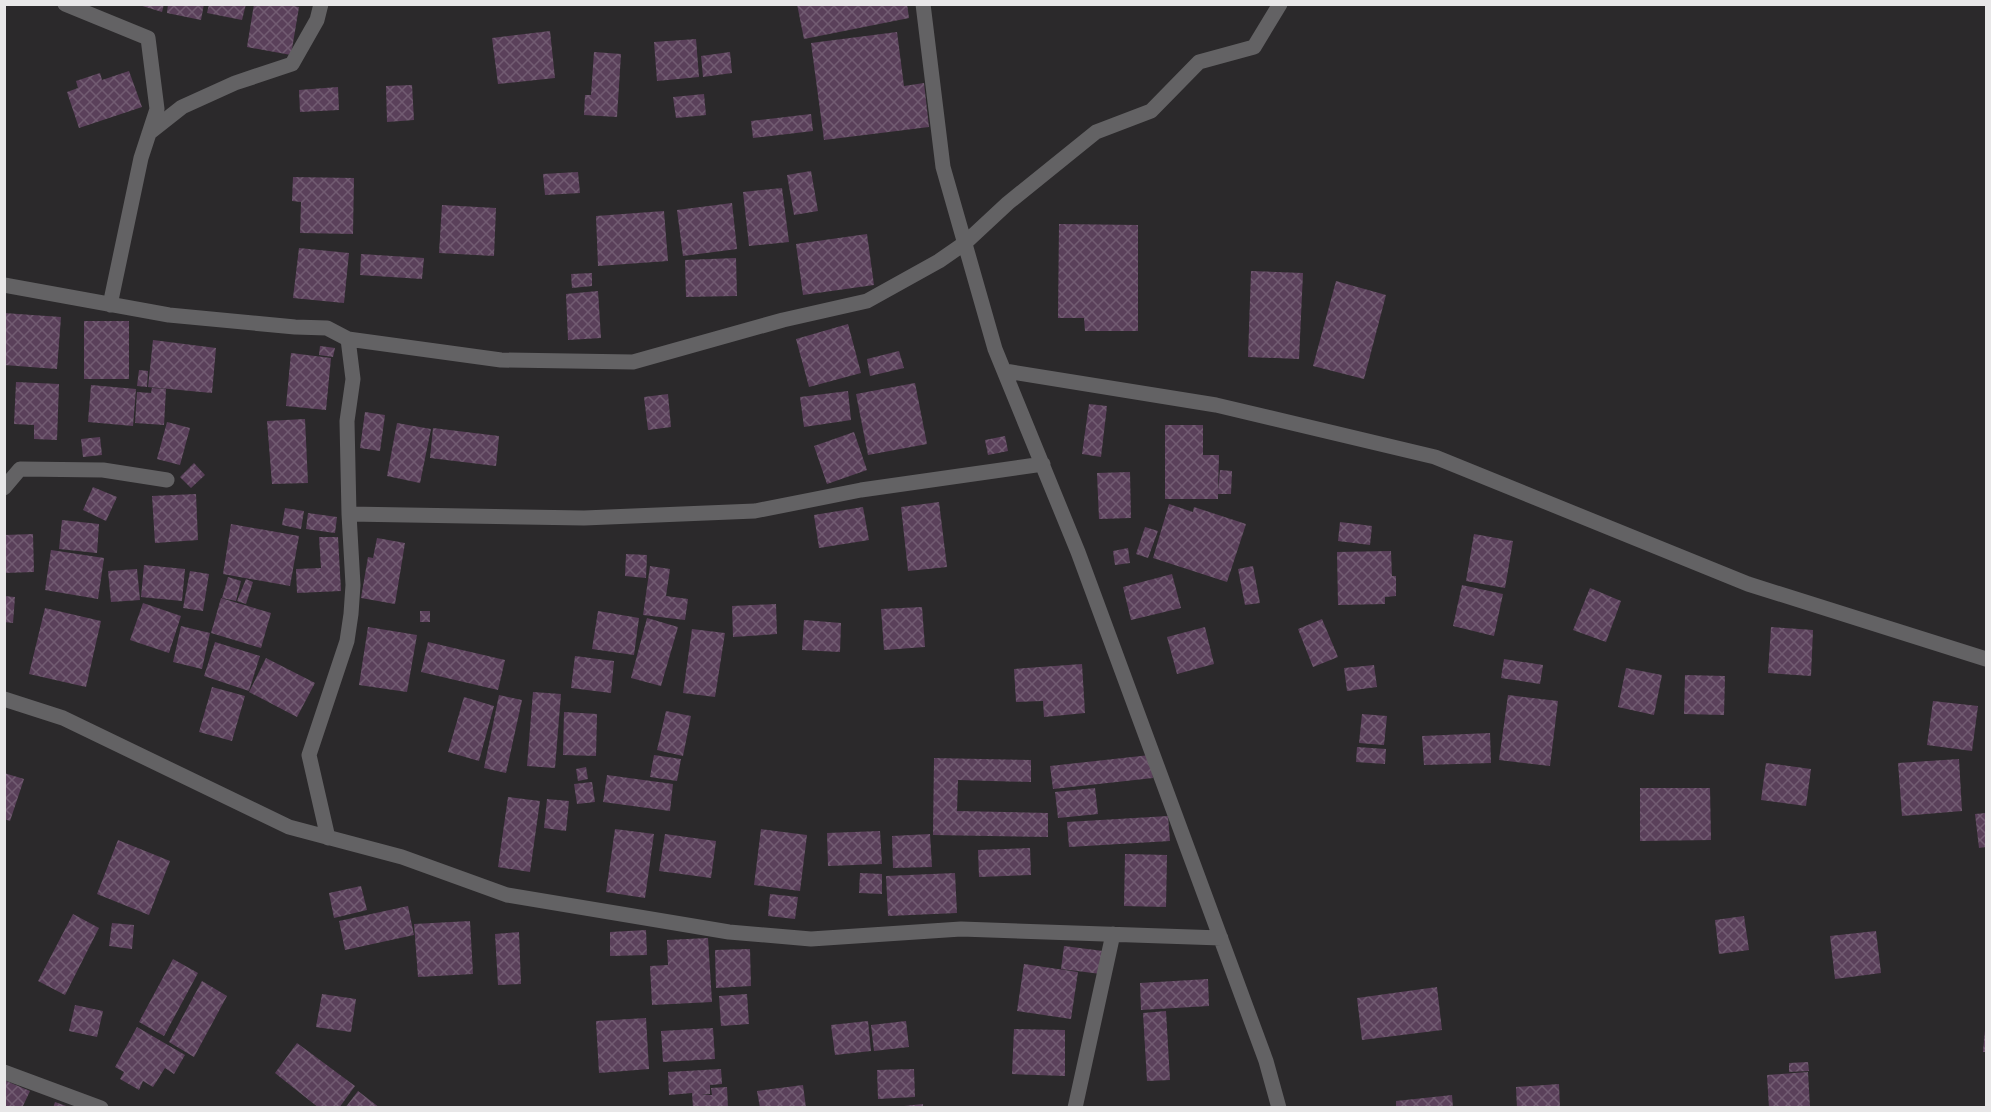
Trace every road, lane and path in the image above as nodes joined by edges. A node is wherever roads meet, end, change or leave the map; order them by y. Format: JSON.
{"nodes":[{"id":1,"x":65,"y":4,"type":"edge"},
{"id":2,"x":321,"y":4,"type":"edge"},
{"id":3,"x":923,"y":4,"type":"edge"},
{"id":4,"x":1280,"y":4,"type":"edge"},
{"id":5,"x":149,"y":133,"type":"junction"},
{"id":6,"x":965,"y":243,"type":"junction"},
{"id":7,"x":4,"y":285,"type":"edge"},
{"id":8,"x":110,"y":305,"type":"junction"},
{"id":9,"x":348,"y":339,"type":"junction"},
{"id":10,"x":1005,"y":371,"type":"junction"},
{"id":11,"x":1043,"y":464,"type":"junction"},
{"id":12,"x":167,"y":480,"type":"dead end"},
{"id":13,"x":4,"y":488,"type":"edge"},
{"id":14,"x":349,"y":514,"type":"junction"},
{"id":15,"x":1986,"y":659,"type":"edge"},
{"id":16,"x":4,"y":699,"type":"edge"},
{"id":17,"x":328,"y":838,"type":"junction"},
{"id":18,"x":1113,"y":934,"type":"junction"},
{"id":19,"x":1221,"y":939,"type":"junction"},
{"id":20,"x":4,"y":1072,"type":"edge"},
{"id":21,"x":101,"y":1107,"type":"edge"},
{"id":22,"x":1075,"y":1107,"type":"edge"},
{"id":23,"x":1279,"y":1107,"type":"edge"}],
"edges":[{"from":1,"to":5,"type":"street"},
{"from":2,"to":5,"type":"street"},
{"from":3,"to":6,"type":"street"},
{"from":4,"to":6,"type":"street"},
{"from":5,"to":8,"type":"street"},
{"from":6,"to":9,"type":"street"},
{"from":6,"to":10,"type":"street"},
{"from":7,"to":8,"type":"street"},
{"from":8,"to":9,"type":"street"},
{"from":9,"to":14,"type":"street"},
{"from":10,"to":11,"type":"street"},
{"from":10,"to":15,"type":"street"},
{"from":11,"to":14,"type":"street"},
{"from":11,"to":19,"type":"street"},
{"from":12,"to":13,"type":"street"},
{"from":14,"to":17,"type":"street"},
{"from":16,"to":17,"type":"street"},
{"from":17,"to":18,"type":"street"},
{"from":18,"to":19,"type":"street"},
{"from":18,"to":22,"type":"street"},
{"from":19,"to":23,"type":"street"},
{"from":20,"to":21,"type":"street"}]}
